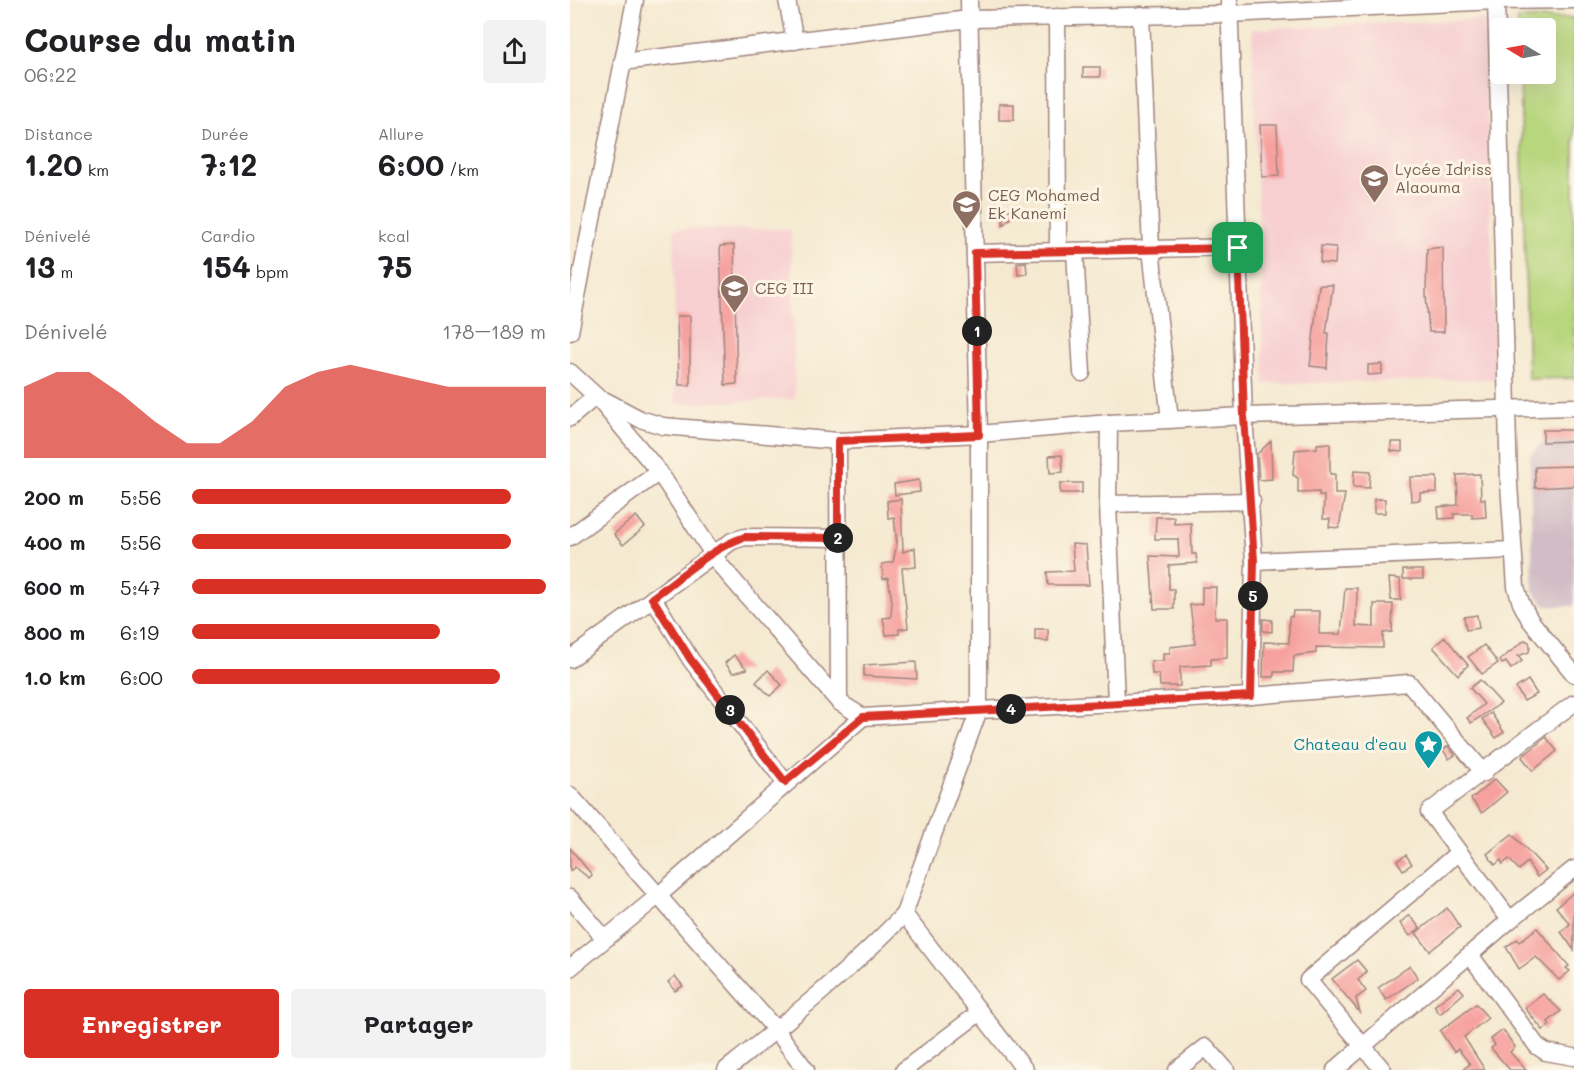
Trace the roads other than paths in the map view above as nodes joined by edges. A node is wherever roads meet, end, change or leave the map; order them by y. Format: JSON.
{"nodes":[{"id":1,"x":635,"y":0,"type":"edge"},
{"id":2,"x":787,"y":0,"type":"edge"},
{"id":3,"x":969,"y":0,"type":"edge"},
{"id":4,"x":1496,"y":0,"type":"edge"},
{"id":5,"x":1574,"y":0,"type":"edge"},
{"id":6,"x":1229,"y":7,"type":"edge"},
{"id":7,"x":1141,"y":15,"type":"junction"},
{"id":8,"x":1057,"y":17,"type":"junction"},
{"id":9,"x":969,"y":19,"type":"junction"},
{"id":10,"x":795,"y":41,"type":"junction"},
{"id":11,"x":622,"y":62,"type":"junction"},
{"id":12,"x":1238,"y":248,"type":"junction"},
{"id":13,"x":1151,"y":249,"type":"junction"},
{"id":14,"x":1066,"y":251,"type":"junction"},
{"id":15,"x":975,"y":253,"type":"junction"},
{"id":16,"x":570,"y":332,"type":"edge"},
{"id":17,"x":570,"y":372,"type":"edge"},
{"id":18,"x":1082,"y":373,"type":"dead end"},
{"id":19,"x":596,"y":396,"type":"junction"},
{"id":20,"x":1574,"y":407,"type":"edge"},
{"id":21,"x":1508,"y":410,"type":"junction"},
{"id":22,"x":1244,"y":416,"type":"junction"},
{"id":23,"x":570,"y":418,"type":"edge"},
{"id":24,"x":1170,"y":420,"type":"junction"},
{"id":25,"x":1108,"y":423,"type":"junction"},
{"id":26,"x":979,"y":435,"type":"junction"},
{"id":27,"x":838,"y":441,"type":"junction"},
{"id":28,"x":659,"y":472,"type":"junction"},
{"id":29,"x":1251,"y":501,"type":"junction"},
{"id":30,"x":1108,"y":504,"type":"junction"},
{"id":31,"x":570,"y":537,"type":"edge"},
{"id":32,"x":838,"y":538,"type":"junction"},
{"id":33,"x":1513,"y":550,"type":"junction"},
{"id":34,"x":712,"y":554,"type":"junction"},
{"id":35,"x":1254,"y":561,"type":"junction"},
{"id":36,"x":652,"y":598,"type":"junction"},
{"id":37,"x":570,"y":659,"type":"edge"},
{"id":38,"x":1574,"y":674,"type":"edge"},
{"id":39,"x":1251,"y":696,"type":"junction"},
{"id":40,"x":839,"y":702,"type":"junction"},
{"id":41,"x":1116,"y":703,"type":"junction"},
{"id":42,"x":1574,"y":703,"type":"edge"},
{"id":43,"x":979,"y":710,"type":"junction"},
{"id":44,"x":863,"y":717,"type":"junction"},
{"id":45,"x":1484,"y":773,"type":"junction"},
{"id":46,"x":785,"y":782,"type":"junction"},
{"id":47,"x":570,"y":795,"type":"edge"},
{"id":48,"x":1458,"y":853,"type":"junction"},
{"id":49,"x":1574,"y":869,"type":"edge"},
{"id":50,"x":659,"y":895,"type":"junction"},
{"id":51,"x":570,"y":898,"type":"edge"},
{"id":52,"x":904,"y":914,"type":"junction"},
{"id":53,"x":1510,"y":920,"type":"junction"},
{"id":54,"x":605,"y":939,"type":"junction"},
{"id":55,"x":1470,"y":955,"type":"junction"},
{"id":56,"x":570,"y":968,"type":"edge"},
{"id":57,"x":979,"y":1013,"type":"junction"},
{"id":58,"x":776,"y":1030,"type":"junction"},
{"id":59,"x":1363,"y":1046,"type":"junction"},
{"id":60,"x":1574,"y":1057,"type":"edge"},
{"id":61,"x":726,"y":1070,"type":"edge"},
{"id":62,"x":806,"y":1070,"type":"edge"},
{"id":63,"x":904,"y":1070,"type":"edge"},
{"id":64,"x":1025,"y":1070,"type":"edge"},
{"id":65,"x":1177,"y":1070,"type":"edge"},
{"id":66,"x":1226,"y":1070,"type":"edge"},
{"id":67,"x":1335,"y":1070,"type":"edge"},
{"id":68,"x":1383,"y":1070,"type":"edge"}],
"edges":[{"from":1,"to":11,"type":"street"},
{"from":2,"to":10,"type":"street"},
{"from":3,"to":9,"type":"street"},
{"from":4,"to":5,"type":"street"},
{"from":4,"to":6,"type":"street"},
{"from":4,"to":21,"type":"street"},
{"from":6,"to":7,"type":"street"},
{"from":6,"to":12,"type":"street"},
{"from":7,"to":8,"type":"street"},
{"from":7,"to":13,"type":"street"},
{"from":8,"to":9,"type":"street"},
{"from":8,"to":14,"type":"street"},
{"from":9,"to":10,"type":"street"},
{"from":9,"to":15,"type":"street"},
{"from":10,"to":11,"type":"street"},
{"from":11,"to":16,"type":"street"},
{"from":12,"to":13,"type":"street"},
{"from":12,"to":22,"type":"street"},
{"from":13,"to":14,"type":"street"},
{"from":13,"to":24,"type":"street"},
{"from":14,"to":15,"type":"street"},
{"from":14,"to":18,"type":"street"},
{"from":15,"to":26,"type":"street"},
{"from":17,"to":19,"type":"street"},
{"from":19,"to":23,"type":"street"},
{"from":19,"to":27,"type":"street"},
{"from":19,"to":28,"type":"street"},
{"from":20,"to":21,"type":"street"},
{"from":21,"to":22,"type":"street"},
{"from":21,"to":33,"type":"street"},
{"from":22,"to":24,"type":"street"},
{"from":22,"to":29,"type":"street"},
{"from":24,"to":25,"type":"street"},
{"from":25,"to":26,"type":"street"},
{"from":25,"to":30,"type":"street"},
{"from":26,"to":27,"type":"street"},
{"from":26,"to":43,"type":"street"},
{"from":27,"to":32,"type":"street"},
{"from":28,"to":31,"type":"street"},
{"from":28,"to":34,"type":"street"},
{"from":29,"to":30,"type":"street"},
{"from":29,"to":35,"type":"street"},
{"from":30,"to":41,"type":"street"},
{"from":32,"to":34,"type":"street"},
{"from":32,"to":40,"type":"street"},
{"from":33,"to":35,"type":"street"},
{"from":33,"to":38,"type":"street"},
{"from":34,"to":36,"type":"street"},
{"from":34,"to":40,"type":"street"},
{"from":35,"to":39,"type":"street"},
{"from":36,"to":37,"type":"street"},
{"from":36,"to":46,"type":"street"},
{"from":39,"to":41,"type":"street"},
{"from":39,"to":45,"type":"street"},
{"from":40,"to":44,"type":"street"},
{"from":41,"to":43,"type":"street"},
{"from":42,"to":45,"type":"street"},
{"from":43,"to":44,"type":"street"},
{"from":43,"to":52,"type":"street"},
{"from":44,"to":46,"type":"street"},
{"from":45,"to":48,"type":"street"},
{"from":46,"to":50,"type":"street"},
{"from":47,"to":50,"type":"street"},
{"from":48,"to":53,"type":"street"},
{"from":48,"to":59,"type":"street"},
{"from":49,"to":53,"type":"street"},
{"from":50,"to":54,"type":"street"},
{"from":50,"to":58,"type":"street"},
{"from":51,"to":54,"type":"street"},
{"from":52,"to":57,"type":"street"},
{"from":52,"to":58,"type":"street"},
{"from":53,"to":55,"type":"street"},
{"from":54,"to":56,"type":"street"},
{"from":55,"to":59,"type":"street"},
{"from":55,"to":60,"type":"street"},
{"from":57,"to":63,"type":"street"},
{"from":57,"to":64,"type":"street"},
{"from":58,"to":61,"type":"street"},
{"from":58,"to":62,"type":"street"},
{"from":59,"to":67,"type":"street"},
{"from":59,"to":68,"type":"street"},
{"from":65,"to":66,"type":"street"}]}
